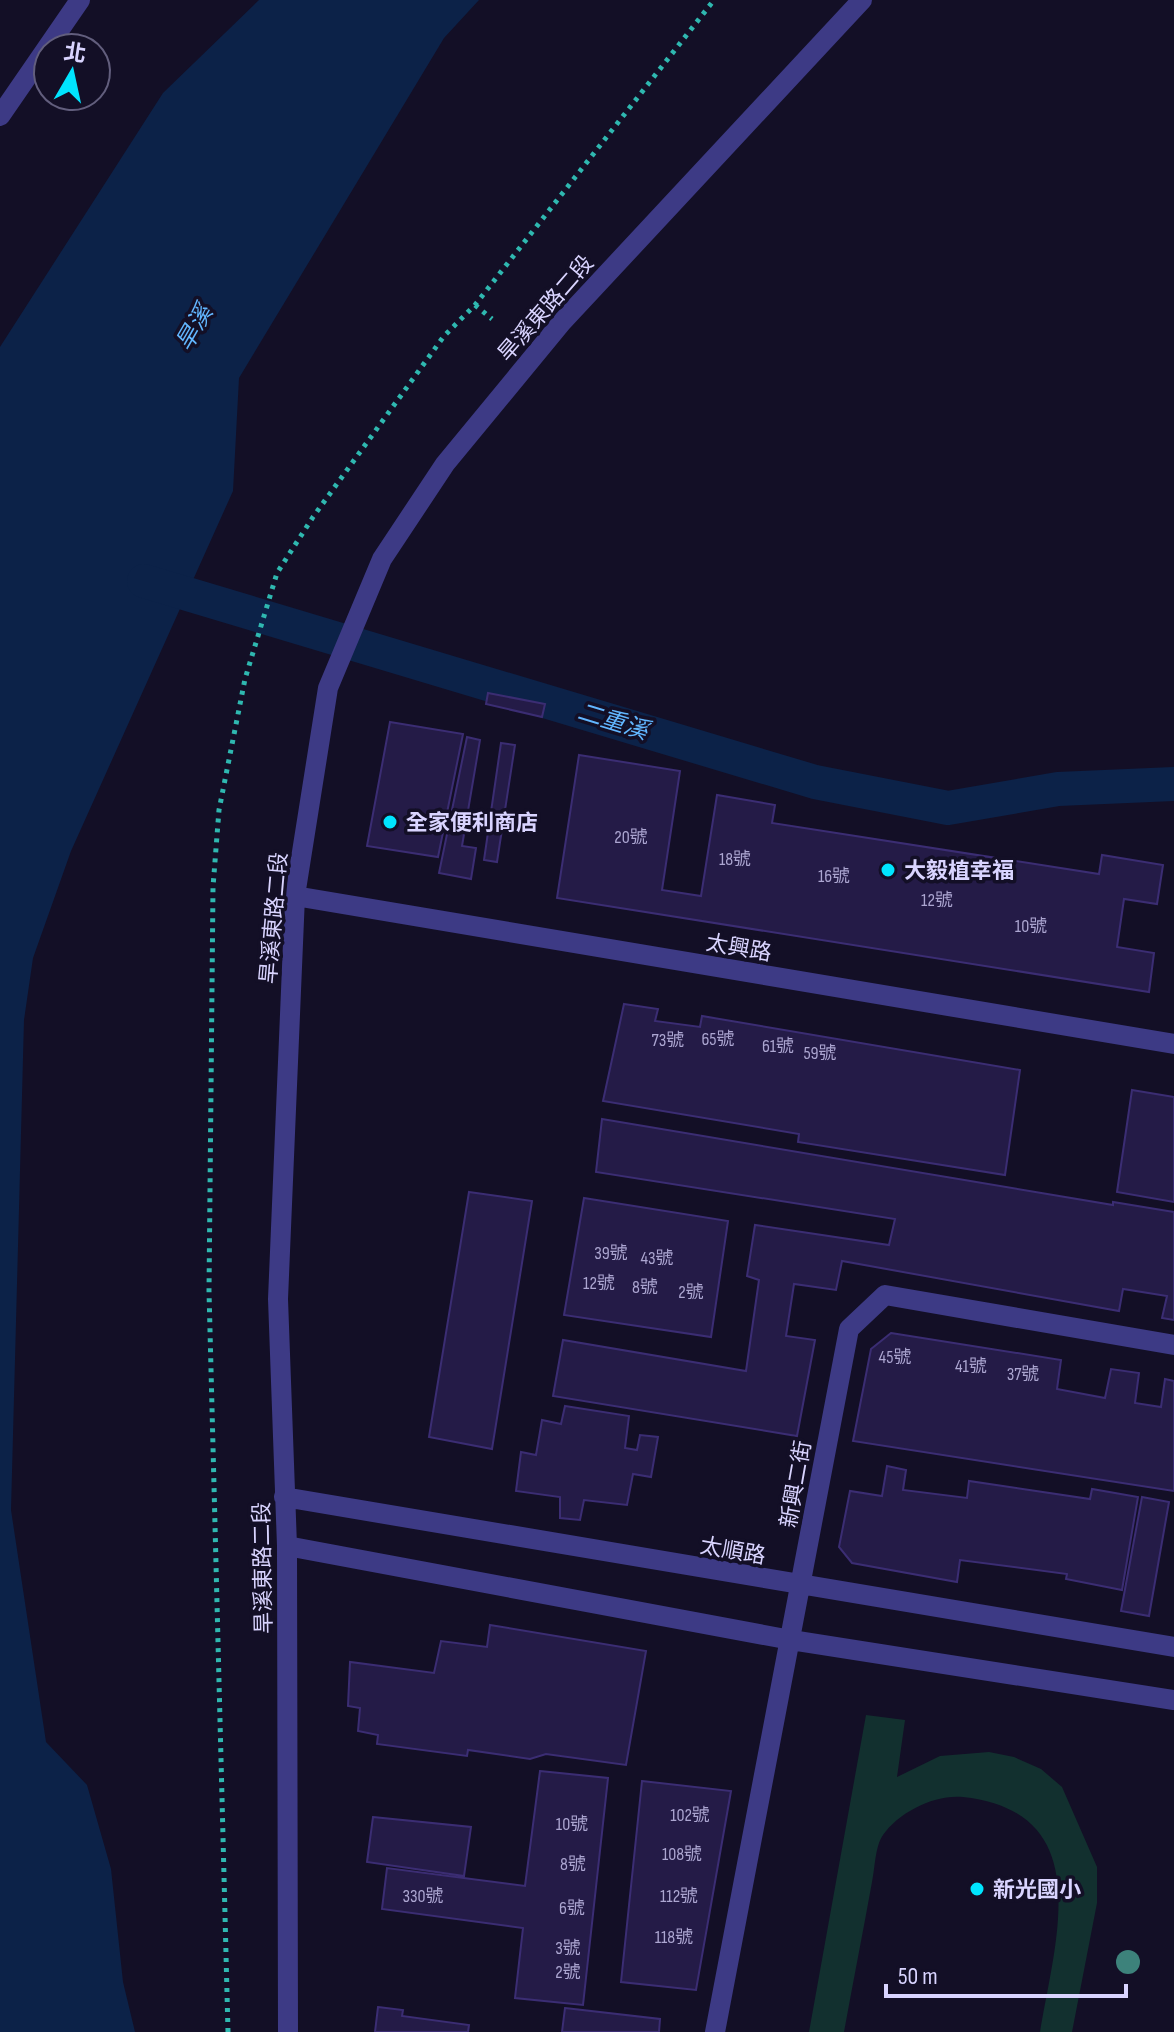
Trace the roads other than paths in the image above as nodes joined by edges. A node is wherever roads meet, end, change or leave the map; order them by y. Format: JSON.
{"nodes":[{"id":1,"x":80,"y":0,"type":"edge"},
{"id":2,"x":862,"y":0,"type":"edge"},
{"id":3,"x":0,"y":116,"type":"edge"},
{"id":4,"x":295,"y":896,"type":"junction"},
{"id":5,"x":1174,"y":1044,"type":"edge"},
{"id":6,"x":1174,"y":1345,"type":"edge"},
{"id":7,"x":284,"y":1497,"type":"junction"},
{"id":8,"x":287,"y":1546,"type":"junction"},
{"id":9,"x":801,"y":1586,"type":"junction"},
{"id":10,"x":791,"y":1640,"type":"junction"},
{"id":11,"x":1174,"y":1647,"type":"edge"},
{"id":12,"x":1174,"y":1700,"type":"edge"},
{"id":13,"x":288,"y":2032,"type":"edge"},
{"id":14,"x":715,"y":2032,"type":"edge"}],
"edges":[{"from":1,"to":3,"type":"street"},
{"from":2,"to":4,"type":"street","name":"旱溪東路二段"},
{"from":4,"to":5,"type":"street","name":"太興路"},
{"from":4,"to":7,"type":"street","name":"旱溪東路二段"},
{"from":6,"to":9,"type":"street","name":"新興二街"},
{"from":7,"to":8,"type":"street","name":"旱溪東路二段"},
{"from":7,"to":9,"type":"street","name":"太順路"},
{"from":8,"to":10,"type":"street"},
{"from":8,"to":13,"type":"street","name":"旱溪東路二段"},
{"from":9,"to":10,"type":"street","name":"新興二街"},
{"from":9,"to":11,"type":"street","name":"太順路"},
{"from":10,"to":12,"type":"street"},
{"from":10,"to":14,"type":"street","name":"新興二街"}]}
